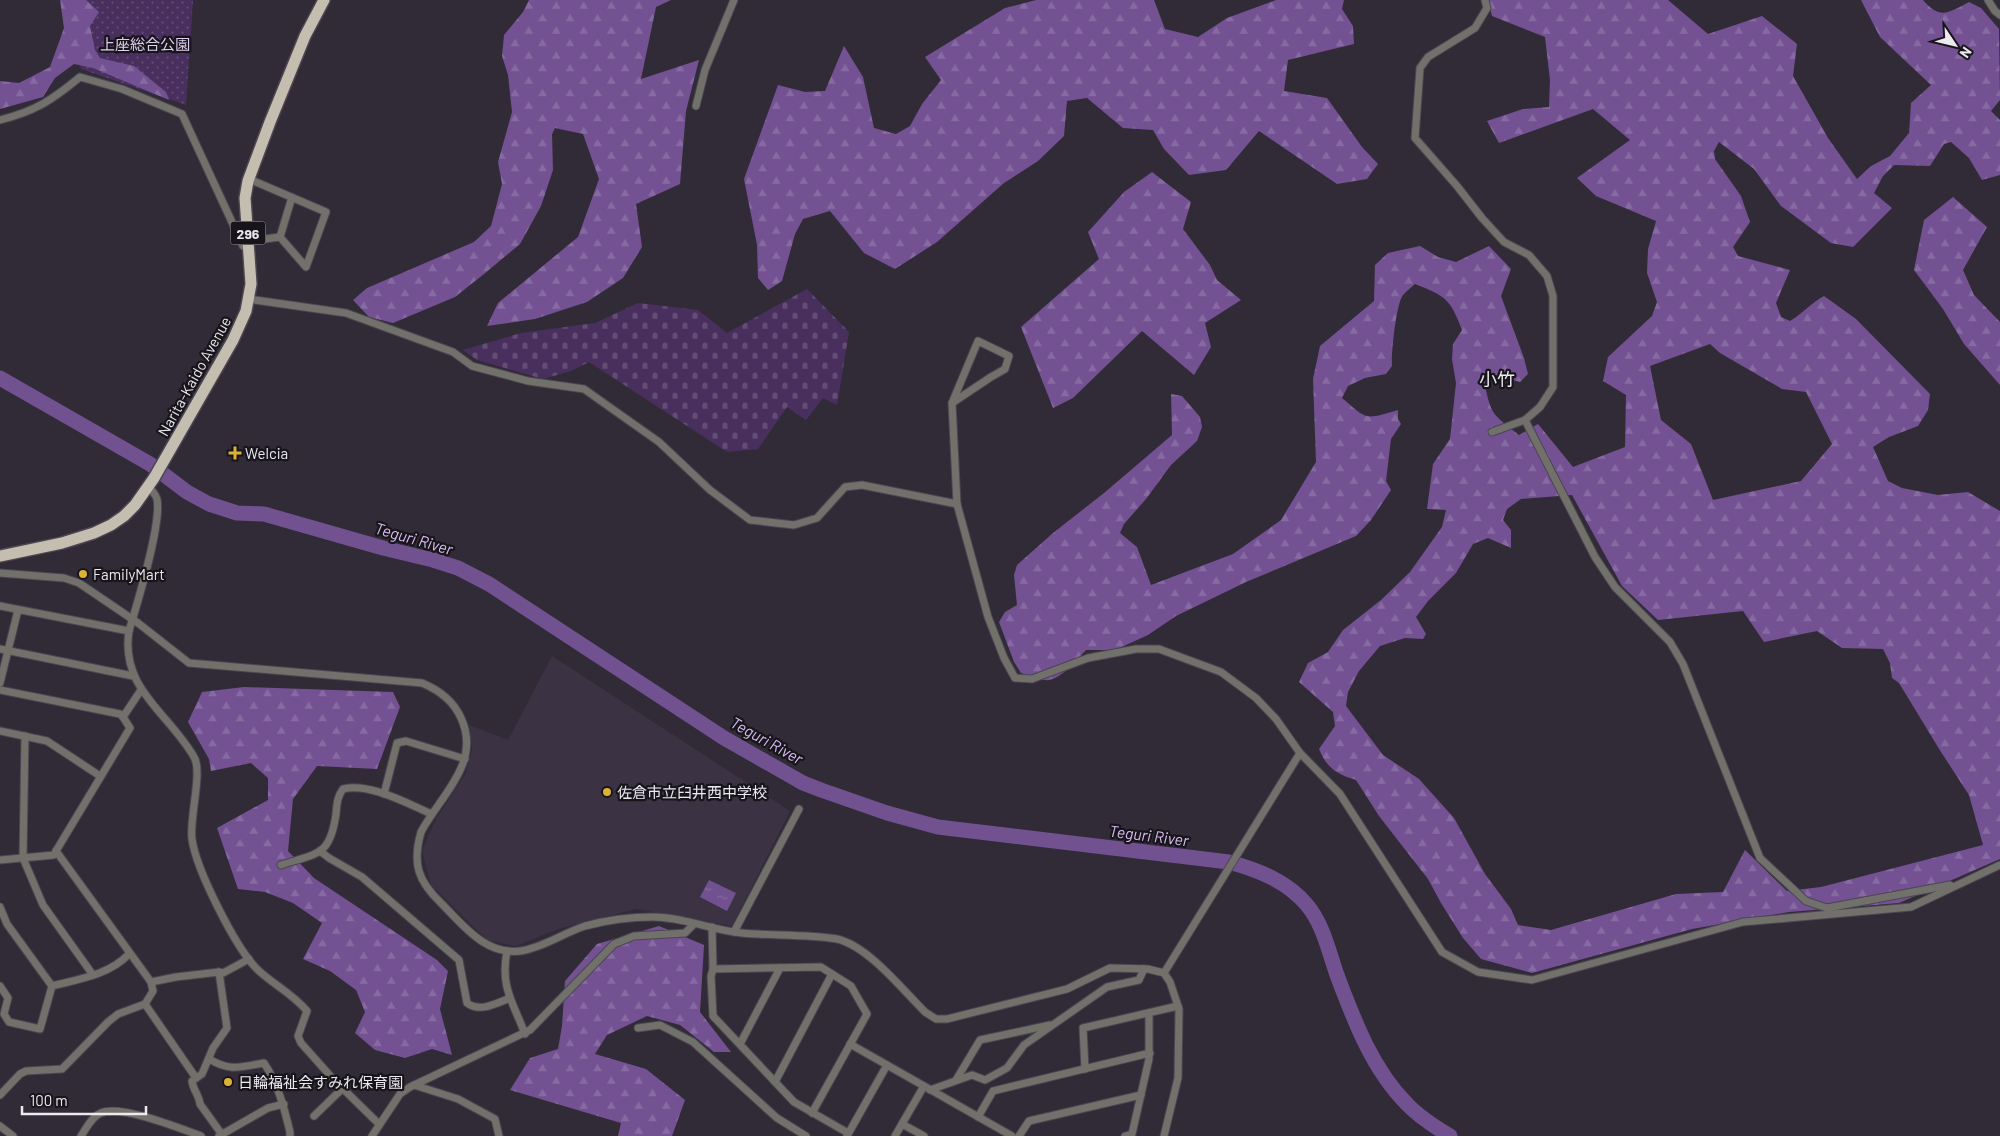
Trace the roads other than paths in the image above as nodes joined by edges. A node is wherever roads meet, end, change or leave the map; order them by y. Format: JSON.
{"nodes":[{"id":1,"x":324,"y":0,"type":"edge"},
{"id":2,"x":734,"y":0,"type":"edge"},
{"id":3,"x":1484,"y":0,"type":"edge"},
{"id":4,"x":1988,"y":0,"type":"edge"},
{"id":5,"x":2000,"y":15,"type":"edge"},
{"id":6,"x":696,"y":106,"type":"dead end"},
{"id":7,"x":0,"y":120,"type":"edge"},
{"id":8,"x":249,"y":179,"type":"junction"},
{"id":9,"x":292,"y":197,"type":"junction"},
{"id":10,"x":280,"y":237,"type":"junction"},
{"id":11,"x":249,"y":243,"type":"junction"},
{"id":12,"x":248,"y":298,"type":"junction"},
{"id":13,"x":952,"y":403,"type":"junction"},
{"id":14,"x":1525,"y":420,"type":"junction"},
{"id":15,"x":1492,"y":432,"type":"dead end"},
{"id":16,"x":152,"y":482,"type":"junction"},
{"id":17,"x":957,"y":504,"type":"junction"},
{"id":18,"x":0,"y":556,"type":"edge"},
{"id":19,"x":0,"y":573,"type":"edge"},
{"id":20,"x":0,"y":606,"type":"edge"},
{"id":21,"x":18,"y":610,"type":"junction"},
{"id":22,"x":132,"y":619,"type":"junction"},
{"id":23,"x":129,"y":631,"type":"junction"},
{"id":24,"x":0,"y":649,"type":"edge"},
{"id":25,"x":8,"y":651,"type":"junction"},
{"id":26,"x":133,"y":676,"type":"junction"},
{"id":27,"x":0,"y":682,"type":"edge"},
{"id":28,"x":0,"y":690,"type":"edge"},
{"id":29,"x":141,"y":690,"type":"junction"},
{"id":30,"x":123,"y":717,"type":"junction"},
{"id":31,"x":0,"y":731,"type":"edge"},
{"id":32,"x":25,"y":736,"type":"junction"},
{"id":33,"x":1300,"y":753,"type":"junction"},
{"id":34,"x":465,"y":759,"type":"junction"},
{"id":35,"x":100,"y":776,"type":"junction"},
{"id":36,"x":384,"y":794,"type":"junction"},
{"id":37,"x":799,"y":809,"type":"dead end"},
{"id":38,"x":432,"y":814,"type":"junction"},
{"id":39,"x":56,"y":851,"type":"junction"},
{"id":40,"x":320,"y":851,"type":"junction"},
{"id":41,"x":23,"y":858,"type":"junction"},
{"id":42,"x":0,"y":860,"type":"edge"},
{"id":43,"x":281,"y":865,"type":"dead end"},
{"id":44,"x":2000,"y":865,"type":"edge"},
{"id":45,"x":1960,"y":883,"type":"junction"},
{"id":46,"x":0,"y":907,"type":"edge"},
{"id":47,"x":694,"y":924,"type":"junction"},
{"id":48,"x":712,"y":927,"type":"junction"},
{"id":49,"x":734,"y":932,"type":"junction"},
{"id":50,"x":507,"y":951,"type":"junction"},
{"id":51,"x":129,"y":954,"type":"junction"},
{"id":52,"x":248,"y":959,"type":"junction"},
{"id":53,"x":780,"y":968,"type":"junction"},
{"id":54,"x":713,"y":969,"type":"junction"},
{"id":55,"x":1144,"y":969,"type":"junction"},
{"id":56,"x":219,"y":972,"type":"junction"},
{"id":57,"x":1164,"y":972,"type":"junction"},
{"id":58,"x":832,"y":974,"type":"junction"},
{"id":59,"x":93,"y":975,"type":"junction"},
{"id":60,"x":151,"y":982,"type":"junction"},
{"id":61,"x":0,"y":986,"type":"edge"},
{"id":62,"x":52,"y":986,"type":"junction"},
{"id":63,"x":510,"y":998,"type":"junction"},
{"id":64,"x":145,"y":1004,"type":"junction"},
{"id":65,"x":1178,"y":1006,"type":"junction"},
{"id":66,"x":1149,"y":1013,"type":"junction"},
{"id":67,"x":1053,"y":1024,"type":"junction"},
{"id":68,"x":638,"y":1028,"type":"dead end"},
{"id":69,"x":525,"y":1034,"type":"junction"},
{"id":70,"x":740,"y":1044,"type":"junction"},
{"id":71,"x":850,"y":1044,"type":"junction"},
{"id":72,"x":1150,"y":1054,"type":"junction"},
{"id":73,"x":209,"y":1059,"type":"junction"},
{"id":74,"x":887,"y":1065,"type":"junction"},
{"id":75,"x":1085,"y":1069,"type":"junction"},
{"id":76,"x":196,"y":1078,"type":"junction"},
{"id":77,"x":955,"y":1081,"type":"junction"},
{"id":78,"x":775,"y":1082,"type":"junction"},
{"id":79,"x":414,"y":1085,"type":"junction"},
{"id":80,"x":343,"y":1088,"type":"junction"},
{"id":81,"x":927,"y":1088,"type":"junction"},
{"id":82,"x":0,"y":1095,"type":"edge"},
{"id":83,"x":1141,"y":1095,"type":"junction"},
{"id":84,"x":284,"y":1104,"type":"junction"},
{"id":85,"x":812,"y":1113,"type":"junction"},
{"id":86,"x":314,"y":1116,"type":"dead end"},
{"id":87,"x":978,"y":1116,"type":"junction"},
{"id":88,"x":379,"y":1124,"type":"junction"},
{"id":89,"x":902,"y":1124,"type":"junction"},
{"id":90,"x":0,"y":1126,"type":"edge"},
{"id":91,"x":221,"y":1135,"type":"edge"},
{"id":92,"x":848,"y":1135,"type":"edge"},
{"id":93,"x":13,"y":1136,"type":"edge"},
{"id":94,"x":81,"y":1136,"type":"edge"},
{"id":95,"x":201,"y":1136,"type":"edge"},
{"id":96,"x":290,"y":1136,"type":"edge"},
{"id":97,"x":372,"y":1136,"type":"edge"},
{"id":98,"x":499,"y":1136,"type":"edge"},
{"id":99,"x":806,"y":1136,"type":"edge"},
{"id":100,"x":896,"y":1136,"type":"edge"},
{"id":101,"x":924,"y":1136,"type":"edge"},
{"id":102,"x":1012,"y":1136,"type":"edge"},
{"id":103,"x":1019,"y":1136,"type":"edge"},
{"id":104,"x":1125,"y":1136,"type":"edge"},
{"id":105,"x":1164,"y":1136,"type":"edge"}],
"edges":[{"from":1,"to":8,"type":"highway","name":"Narita-Kaido Avenue","number":"296"},
{"from":2,"to":6,"type":"street"},
{"from":3,"to":14,"type":"street"},
{"from":4,"to":5,"type":"street"},
{"from":7,"to":11,"type":"street"},
{"from":8,"to":9,"type":"street"},
{"from":8,"to":11,"type":"highway","name":"Narita-Kaido Avenue","number":"296"},
{"from":9,"to":10,"type":"street"},
{"from":9,"to":10,"type":"street"},
{"from":10,"to":11,"type":"street"},
{"from":11,"to":12,"type":"highway","name":"Narita-Kaido Avenue","number":"296"},
{"from":12,"to":16,"type":"highway","name":"Narita-Kaido Avenue","number":"296"},
{"from":12,"to":17,"type":"street"},
{"from":13,"to":13,"type":"street"},
{"from":13,"to":17,"type":"street"},
{"from":14,"to":15,"type":"street"},
{"from":14,"to":45,"type":"street"},
{"from":16,"to":18,"type":"highway","name":"Narita-Kaido Avenue","number":"296"},
{"from":16,"to":22,"type":"street"},
{"from":17,"to":33,"type":"street"},
{"from":19,"to":22,"type":"street"},
{"from":20,"to":21,"type":"street"},
{"from":21,"to":23,"type":"street"},
{"from":21,"to":25,"type":"street"},
{"from":22,"to":23,"type":"street"},
{"from":22,"to":34,"type":"street"},
{"from":23,"to":26,"type":"street"},
{"from":24,"to":25,"type":"street"},
{"from":25,"to":26,"type":"street"},
{"from":25,"to":27,"type":"street"},
{"from":26,"to":29,"type":"street"},
{"from":28,"to":30,"type":"street"},
{"from":29,"to":30,"type":"street"},
{"from":29,"to":52,"type":"street"},
{"from":30,"to":35,"type":"street"},
{"from":31,"to":32,"type":"street"},
{"from":32,"to":35,"type":"street"},
{"from":32,"to":41,"type":"street"},
{"from":33,"to":45,"type":"street"},
{"from":33,"to":57,"type":"street"},
{"from":34,"to":36,"type":"street"},
{"from":34,"to":38,"type":"street"},
{"from":35,"to":39,"type":"street"},
{"from":36,"to":38,"type":"street"},
{"from":36,"to":40,"type":"street"},
{"from":37,"to":49,"type":"street"},
{"from":38,"to":50,"type":"street"},
{"from":39,"to":41,"type":"street"},
{"from":39,"to":51,"type":"street"},
{"from":40,"to":43,"type":"street"},
{"from":40,"to":63,"type":"street"},
{"from":41,"to":42,"type":"street"},
{"from":41,"to":59,"type":"street"},
{"from":44,"to":45,"type":"street"},
{"from":46,"to":62,"type":"street"},
{"from":47,"to":48,"type":"street"},
{"from":47,"to":50,"type":"street"},
{"from":47,"to":69,"type":"street"},
{"from":48,"to":49,"type":"street"},
{"from":48,"to":54,"type":"street"},
{"from":49,"to":55,"type":"street"},
{"from":50,"to":63,"type":"street"},
{"from":51,"to":59,"type":"street"},
{"from":51,"to":60,"type":"street"},
{"from":52,"to":56,"type":"street"},
{"from":52,"to":80,"type":"street"},
{"from":53,"to":54,"type":"street"},
{"from":53,"to":58,"type":"street"},
{"from":53,"to":70,"type":"street"},
{"from":54,"to":70,"type":"street"},
{"from":55,"to":57,"type":"street"},
{"from":55,"to":67,"type":"street"},
{"from":56,"to":60,"type":"street"},
{"from":56,"to":73,"type":"street"},
{"from":57,"to":65,"type":"street"},
{"from":58,"to":71,"type":"street"},
{"from":58,"to":78,"type":"street"},
{"from":59,"to":62,"type":"street"},
{"from":60,"to":64,"type":"street"},
{"from":61,"to":62,"type":"street"},
{"from":63,"to":69,"type":"street"},
{"from":64,"to":76,"type":"street"},
{"from":64,"to":82,"type":"street"},
{"from":65,"to":66,"type":"street"},
{"from":65,"to":105,"type":"street"},
{"from":66,"to":72,"type":"street"},
{"from":66,"to":75,"type":"street"},
{"from":67,"to":77,"type":"street"},
{"from":67,"to":77,"type":"street"},
{"from":68,"to":99,"type":"street"},
{"from":69,"to":79,"type":"street"},
{"from":70,"to":78,"type":"street"},
{"from":71,"to":74,"type":"street"},
{"from":71,"to":85,"type":"street"},
{"from":72,"to":75,"type":"street"},
{"from":72,"to":83,"type":"street"},
{"from":73,"to":76,"type":"street"},
{"from":73,"to":84,"type":"street"},
{"from":74,"to":81,"type":"street"},
{"from":74,"to":92,"type":"street"},
{"from":75,"to":87,"type":"street"},
{"from":76,"to":91,"type":"street"},
{"from":77,"to":81,"type":"street"},
{"from":78,"to":85,"type":"street"},
{"from":79,"to":88,"type":"street"},
{"from":79,"to":98,"type":"street"},
{"from":80,"to":86,"type":"street"},
{"from":80,"to":88,"type":"street"},
{"from":81,"to":87,"type":"street"},
{"from":81,"to":89,"type":"street"},
{"from":83,"to":103,"type":"street"},
{"from":83,"to":104,"type":"street"},
{"from":84,"to":91,"type":"street"},
{"from":84,"to":96,"type":"street"},
{"from":85,"to":92,"type":"street"},
{"from":87,"to":102,"type":"street"},
{"from":88,"to":97,"type":"street"},
{"from":89,"to":100,"type":"street"},
{"from":89,"to":101,"type":"street"},
{"from":90,"to":93,"type":"street"},
{"from":94,"to":95,"type":"street"}]}
